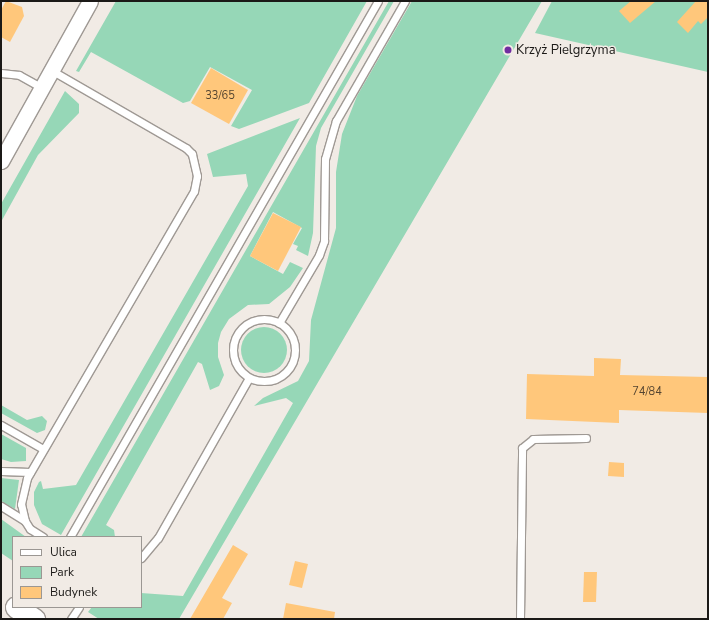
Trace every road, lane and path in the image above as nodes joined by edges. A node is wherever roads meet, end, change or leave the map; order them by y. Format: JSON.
{"nodes":[{"id":1,"x":90,"y":1,"type":"edge"},
{"id":2,"x":378,"y":1,"type":"edge"},
{"id":3,"x":405,"y":1,"type":"edge"},
{"id":4,"x":51,"y":70,"type":"junction"},
{"id":5,"x":1,"y":73,"type":"edge"},
{"id":6,"x":42,"y":88,"type":"junction"},
{"id":7,"x":1,"y":161,"type":"edge"},
{"id":8,"x":279,"y":323,"type":"junction"},
{"id":9,"x":249,"y":378,"type":"junction"},
{"id":10,"x":1,"y":424,"type":"edge"},
{"id":11,"x":586,"y":438,"type":"dead end"},
{"id":12,"x":43,"y":449,"type":"junction"},
{"id":13,"x":1,"y":471,"type":"edge"},
{"id":14,"x":30,"y":472,"type":"junction"},
{"id":15,"x":1,"y":506,"type":"edge"},
{"id":16,"x":25,"y":521,"type":"junction"},
{"id":17,"x":40,"y":536,"type":"edge"},
{"id":18,"x":71,"y":536,"type":"edge"},
{"id":19,"x":142,"y":557,"type":"edge"},
{"id":20,"x":1,"y":597,"type":"edge"},
{"id":21,"x":12,"y":604,"type":"edge"},
{"id":22,"x":18,"y":608,"type":"edge"},
{"id":23,"x":79,"y":608,"type":"edge"},
{"id":24,"x":34,"y":619,"type":"edge"},
{"id":25,"x":71,"y":619,"type":"edge"},
{"id":26,"x":520,"y":619,"type":"edge"}],
"edges":[{"from":1,"to":4,"type":"street"},
{"from":2,"to":18,"type":"lane"},
{"from":3,"to":8,"type":"lane"},
{"from":4,"to":6,"type":"street"},
{"from":4,"to":12,"type":"lane"},
{"from":5,"to":6,"type":"lane"},
{"from":6,"to":7,"type":"street"},
{"from":8,"to":9,"type":"lane"},
{"from":8,"to":9,"type":"lane"},
{"from":9,"to":19,"type":"lane"},
{"from":10,"to":12,"type":"lane"},
{"from":11,"to":26,"type":"lane"},
{"from":12,"to":14,"type":"lane"},
{"from":13,"to":14,"type":"lane"},
{"from":14,"to":16,"type":"lane"},
{"from":15,"to":16,"type":"lane"},
{"from":16,"to":17,"type":"lane"},
{"from":20,"to":21,"type":"main road"},
{"from":22,"to":24,"type":"main road"},
{"from":23,"to":25,"type":"lane"}]}
